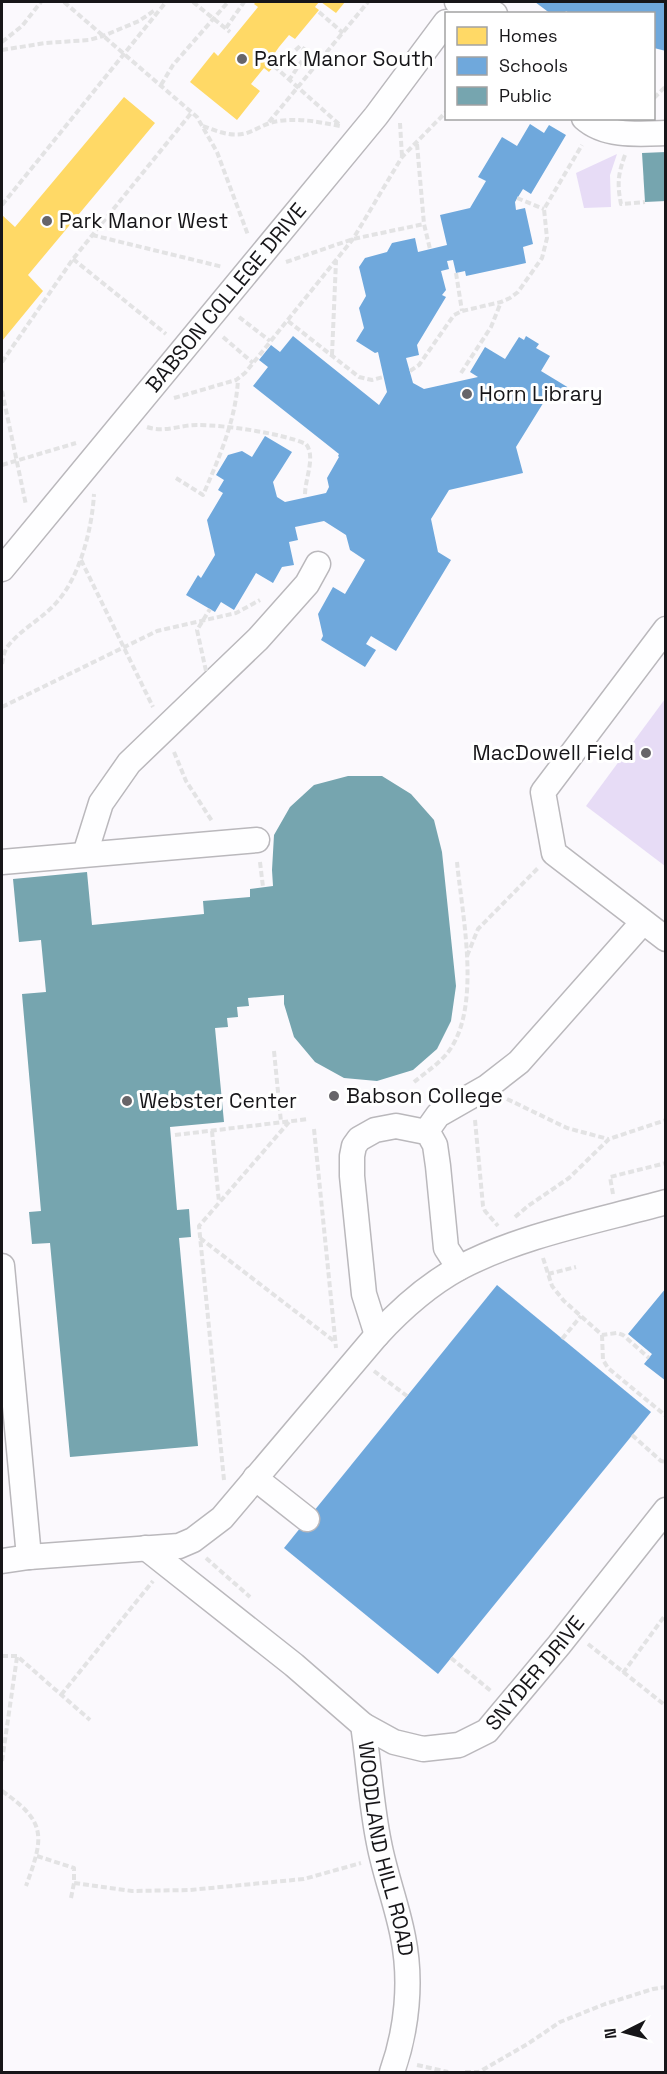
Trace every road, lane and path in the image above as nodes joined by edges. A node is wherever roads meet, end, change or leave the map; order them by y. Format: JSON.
{"nodes":[{"id":1,"x":41,"y":2,"type":"edge"},
{"id":2,"x":64,"y":2,"type":"edge"},
{"id":3,"x":166,"y":2,"type":"edge"},
{"id":4,"x":193,"y":2,"type":"edge"},
{"id":5,"x":228,"y":2,"type":"edge"},
{"id":6,"x":244,"y":2,"type":"edge"},
{"id":7,"x":368,"y":2,"type":"edge"},
{"id":8,"x":160,"y":7,"type":"junction"},
{"id":9,"x":457,"y":9,"type":"edge"},
{"id":10,"x":319,"y":12,"type":"dead end"},
{"id":11,"x":480,"y":12,"type":"edge"},
{"id":12,"x":213,"y":17,"type":"junction"},
{"id":13,"x":445,"y":25,"type":"edge"},
{"id":14,"x":343,"y":33,"type":"junction"},
{"id":15,"x":103,"y":36,"type":"junction"},
{"id":16,"x":2,"y":42,"type":"edge"},
{"id":17,"x":2,"y":50,"type":"edge"},
{"id":18,"x":124,"y":55,"type":"junction"},
{"id":19,"x":289,"y":80,"type":"junction"},
{"id":20,"x":161,"y":85,"type":"junction"},
{"id":21,"x":666,"y":86,"type":"edge"},
{"id":22,"x":298,"y":88,"type":"junction"},
{"id":23,"x":655,"y":97,"type":"edge"},
{"id":24,"x":192,"y":112,"type":"junction"},
{"id":25,"x":445,"y":114,"type":"edge"},
{"id":26,"x":269,"y":122,"type":"junction"},
{"id":27,"x":588,"y":122,"type":"edge"},
{"id":28,"x":393,"y":125,"type":"dead end"},
{"id":29,"x":202,"y":126,"type":"junction"},
{"id":30,"x":666,"y":133,"type":"edge"},
{"id":31,"x":633,"y":135,"type":"junction"},
{"id":32,"x":417,"y":143,"type":"junction"},
{"id":33,"x":402,"y":157,"type":"junction"},
{"id":34,"x":517,"y":198,"type":"dead end"},
{"id":35,"x":645,"y":202,"type":"dead end"},
{"id":36,"x":2,"y":205,"type":"edge"},
{"id":37,"x":544,"y":209,"type":"junction"},
{"id":38,"x":424,"y":225,"type":"junction"},
{"id":39,"x":92,"y":235,"type":"junction"},
{"id":40,"x":353,"y":239,"type":"junction"},
{"id":41,"x":430,"y":249,"type":"dead end"},
{"id":42,"x":286,"y":255,"type":"dead end"},
{"id":43,"x":260,"y":258,"type":"junction"},
{"id":44,"x":73,"y":259,"type":"junction"},
{"id":45,"x":336,"y":261,"type":"junction"},
{"id":46,"x":229,"y":269,"type":"dead end"},
{"id":47,"x":456,"y":273,"type":"dead end"},
{"id":48,"x":501,"y":302,"type":"junction"},
{"id":49,"x":245,"y":309,"type":"dead end"},
{"id":50,"x":462,"y":311,"type":"junction"},
{"id":51,"x":239,"y":316,"type":"junction"},
{"id":52,"x":288,"y":321,"type":"junction"},
{"id":53,"x":234,"y":322,"type":"dead end"},
{"id":54,"x":229,"y":328,"type":"dead end"},
{"id":55,"x":171,"y":339,"type":"dead end"},
{"id":56,"x":270,"y":341,"type":"junction"},
{"id":57,"x":332,"y":356,"type":"junction"},
{"id":58,"x":2,"y":362,"type":"edge"},
{"id":59,"x":253,"y":363,"type":"junction"},
{"id":60,"x":410,"y":371,"type":"dead end"},
{"id":61,"x":461,"y":373,"type":"dead end"},
{"id":62,"x":383,"y":377,"type":"dead end"},
{"id":63,"x":238,"y":379,"type":"junction"},
{"id":64,"x":2,"y":391,"type":"edge"},
{"id":65,"x":168,"y":399,"type":"dead end"},
{"id":66,"x":229,"y":428,"type":"junction"},
{"id":67,"x":114,"y":435,"type":"junction"},
{"id":68,"x":16,"y":461,"type":"junction"},
{"id":69,"x":2,"y":465,"type":"edge"},
{"id":70,"x":176,"y":478,"type":"dead end"},
{"id":71,"x":94,"y":491,"type":"dead end"},
{"id":72,"x":305,"y":495,"type":"dead end"},
{"id":73,"x":28,"y":513,"type":"dead end"},
{"id":74,"x":81,"y":560,"type":"junction"},
{"id":75,"x":318,"y":564,"type":"dead end"},
{"id":76,"x":2,"y":569,"type":"edge"},
{"id":77,"x":269,"y":595,"type":"dead end"},
{"id":78,"x":210,"y":609,"type":"dead end"},
{"id":79,"x":236,"y":613,"type":"junction"},
{"id":80,"x":238,"y":620,"type":"dead end"},
{"id":81,"x":666,"y":629,"type":"edge"},
{"id":82,"x":123,"y":647,"type":"junction"},
{"id":83,"x":2,"y":664,"type":"edge"},
{"id":84,"x":206,"y":671,"type":"dead end"},
{"id":85,"x":2,"y":707,"type":"edge"},
{"id":86,"x":164,"y":728,"type":"junction"},
{"id":87,"x":214,"y":824,"type":"dead end"},
{"id":88,"x":257,"y":840,"type":"joint"},
{"id":89,"x":554,"y":853,"type":"junction"},
{"id":90,"x":85,"y":854,"type":"junction"},
{"id":91,"x":2,"y":862,"type":"edge"},
{"id":92,"x":457,"y":862,"type":"dead end"},
{"id":93,"x":263,"y":887,"type":"dead end"},
{"id":94,"x":642,"y":921,"type":"junction"},
{"id":95,"x":666,"y":939,"type":"edge"},
{"id":96,"x":466,"y":957,"type":"junction"},
{"id":97,"x":274,"y":1051,"type":"dead end"},
{"id":98,"x":414,"y":1082,"type":"dead end"},
{"id":99,"x":480,"y":1091,"type":"junction"},
{"id":100,"x":309,"y":1119,"type":"dead end"},
{"id":101,"x":666,"y":1120,"type":"edge"},
{"id":102,"x":281,"y":1122,"type":"junction"},
{"id":103,"x":289,"y":1122,"type":"junction"},
{"id":104,"x":314,"y":1129,"type":"dead end"},
{"id":105,"x":212,"y":1131,"type":"junction"},
{"id":106,"x":426,"y":1132,"type":"junction"},
{"id":107,"x":175,"y":1135,"type":"dead end"},
{"id":108,"x":609,"y":1139,"type":"junction"},
{"id":109,"x":219,"y":1202,"type":"junction"},
{"id":110,"x":666,"y":1202,"type":"edge"},
{"id":111,"x":510,"y":1222,"type":"dead end"},
{"id":112,"x":502,"y":1230,"type":"dead end"},
{"id":113,"x":200,"y":1238,"type":"junction"},
{"id":114,"x":540,"y":1253,"type":"dead end"},
{"id":115,"x":2,"y":1266,"type":"edge"},
{"id":116,"x":576,"y":1267,"type":"dead end"},
{"id":117,"x":459,"y":1269,"type":"junction"},
{"id":118,"x":548,"y":1274,"type":"junction"},
{"id":119,"x":581,"y":1316,"type":"junction"},
{"id":120,"x":377,"y":1335,"type":"junction"},
{"id":121,"x":602,"y":1335,"type":"junction"},
{"id":122,"x":562,"y":1339,"type":"dead end"},
{"id":123,"x":335,"y":1341,"type":"junction"},
{"id":124,"x":337,"y":1358,"type":"dead end"},
{"id":125,"x":649,"y":1358,"type":"dead end"},
{"id":126,"x":371,"y":1369,"type":"dead end"},
{"id":127,"x":407,"y":1396,"type":"dead end"},
{"id":128,"x":666,"y":1416,"type":"edge"},
{"id":129,"x":632,"y":1435,"type":"dead end"},
{"id":130,"x":666,"y":1462,"type":"edge"},
{"id":131,"x":255,"y":1478,"type":"junction"},
{"id":132,"x":225,"y":1490,"type":"dead end"},
{"id":133,"x":666,"y":1510,"type":"edge"},
{"id":134,"x":307,"y":1519,"type":"dead end"},
{"id":135,"x":193,"y":1540,"type":"junction"},
{"id":136,"x":155,"y":1556,"type":"junction"},
{"id":137,"x":28,"y":1557,"type":"junction"},
{"id":138,"x":2,"y":1561,"type":"edge"},
{"id":139,"x":257,"y":1605,"type":"dead end"},
{"id":140,"x":666,"y":1614,"type":"edge"},
{"id":141,"x":587,"y":1640,"type":"dead end"},
{"id":142,"x":2,"y":1656,"type":"edge"},
{"id":143,"x":17,"y":1656,"type":"junction"},
{"id":144,"x":451,"y":1658,"type":"dead end"},
{"id":145,"x":623,"y":1673,"type":"junction"},
{"id":146,"x":62,"y":1695,"type":"junction"},
{"id":147,"x":496,"y":1696,"type":"dead end"},
{"id":148,"x":666,"y":1706,"type":"edge"},
{"id":149,"x":90,"y":1720,"type":"dead end"},
{"id":150,"x":363,"y":1725,"type":"junction"},
{"id":151,"x":2,"y":1761,"type":"edge"},
{"id":152,"x":2,"y":1791,"type":"edge"},
{"id":153,"x":38,"y":1856,"type":"junction"},
{"id":154,"x":365,"y":1862,"type":"dead end"},
{"id":155,"x":74,"y":1883,"type":"junction"},
{"id":156,"x":26,"y":1886,"type":"dead end"},
{"id":157,"x":71,"y":1898,"type":"dead end"},
{"id":158,"x":666,"y":1987,"type":"edge"},
{"id":159,"x":394,"y":2066,"type":"edge"},
{"id":160,"x":448,"y":2073,"type":"edge"},
{"id":161,"x":465,"y":2073,"type":"edge"}],
"edges":[{"from":1,"to":16,"type":"path"},
{"from":2,"to":15,"type":"path"},
{"from":3,"to":8,"type":"path"},
{"from":4,"to":12,"type":"path"},
{"from":5,"to":12,"type":"path"},
{"from":6,"to":12,"type":"path"},
{"from":7,"to":14,"type":"path"},
{"from":8,"to":15,"type":"path"},
{"from":8,"to":18,"type":"path"},
{"from":9,"to":11,"type":"street"},
{"from":10,"to":14,"type":"path"},
{"from":12,"to":20,"type":"path"},
{"from":13,"to":43,"type":"street","name":"BABSON COLLEGE DRIVE"},
{"from":14,"to":22,"type":"path"},
{"from":15,"to":17,"type":"path"},
{"from":15,"to":18,"type":"path"},
{"from":18,"to":20,"type":"path"},
{"from":18,"to":36,"type":"path"},
{"from":19,"to":19,"type":"path"},
{"from":19,"to":22,"type":"path"},
{"from":20,"to":24,"type":"path"},
{"from":21,"to":23,"type":"path"},
{"from":22,"to":26,"type":"path"},
{"from":22,"to":26,"type":"path"},
{"from":24,"to":29,"type":"path"},
{"from":24,"to":39,"type":"path"},
{"from":25,"to":32,"type":"path"},
{"from":26,"to":29,"type":"path"},
{"from":27,"to":31,"type":"street"},
{"from":27,"to":37,"type":"path"},
{"from":28,"to":33,"type":"path"},
{"from":29,"to":43,"type":"path"},
{"from":30,"to":31,"type":"street"},
{"from":31,"to":35,"type":"path"},
{"from":32,"to":33,"type":"path"},
{"from":32,"to":38,"type":"path"},
{"from":33,"to":40,"type":"path"},
{"from":34,"to":37,"type":"path"},
{"from":37,"to":48,"type":"path"},
{"from":38,"to":40,"type":"path"},
{"from":38,"to":41,"type":"path"},
{"from":39,"to":44,"type":"path"},
{"from":39,"to":46,"type":"path"},
{"from":40,"to":42,"type":"path"},
{"from":40,"to":45,"type":"path"},
{"from":43,"to":67,"type":"street","name":"BABSON COLLEGE DRIVE"},
{"from":44,"to":55,"type":"path"},
{"from":44,"to":58,"type":"path"},
{"from":45,"to":52,"type":"path"},
{"from":45,"to":57,"type":"path"},
{"from":47,"to":50,"type":"path"},
{"from":48,"to":50,"type":"path"},
{"from":48,"to":61,"type":"path"},
{"from":49,"to":51,"type":"path"},
{"from":50,"to":60,"type":"path"},
{"from":51,"to":53,"type":"path"},
{"from":51,"to":56,"type":"path"},
{"from":52,"to":56,"type":"path"},
{"from":52,"to":57,"type":"path"},
{"from":54,"to":59,"type":"path"},
{"from":56,"to":59,"type":"path"},
{"from":57,"to":62,"type":"path"},
{"from":59,"to":63,"type":"path"},
{"from":63,"to":65,"type":"path"},
{"from":63,"to":66,"type":"path"},
{"from":64,"to":68,"type":"path"},
{"from":66,"to":67,"type":"path"},
{"from":66,"to":70,"type":"path"},
{"from":66,"to":72,"type":"path"},
{"from":67,"to":68,"type":"path"},
{"from":67,"to":76,"type":"street","name":"BABSON COLLEGE DRIVE"},
{"from":68,"to":69,"type":"path"},
{"from":68,"to":73,"type":"path"},
{"from":71,"to":74,"type":"path"},
{"from":74,"to":82,"type":"path"},
{"from":74,"to":83,"type":"path"},
{"from":75,"to":86,"type":"street"},
{"from":77,"to":79,"type":"path"},
{"from":78,"to":84,"type":"path","bridge":true},
{"from":79,"to":80,"type":"path"},
{"from":79,"to":82,"type":"path"},
{"from":81,"to":89,"type":"street"},
{"from":82,"to":85,"type":"path"},
{"from":82,"to":86,"type":"path"},
{"from":86,"to":87,"type":"path"},
{"from":86,"to":90,"type":"street"},
{"from":88,"to":90,"type":"street"},
{"from":88,"to":93,"type":"path"},
{"from":89,"to":94,"type":"street"},
{"from":89,"to":96,"type":"path"},
{"from":90,"to":91,"type":"street"},
{"from":92,"to":96,"type":"path"},
{"from":94,"to":95,"type":"street"},
{"from":94,"to":99,"type":"street"},
{"from":96,"to":98,"type":"path"},
{"from":97,"to":102,"type":"path"},
{"from":99,"to":106,"type":"street"},
{"from":99,"to":108,"type":"path"},
{"from":99,"to":112,"type":"path"},
{"from":100,"to":103,"type":"path"},
{"from":101,"to":108,"type":"path"},
{"from":102,"to":103,"type":"path"},
{"from":102,"to":105,"type":"path"},
{"from":103,"to":109,"type":"path"},
{"from":104,"to":123,"type":"path"},
{"from":105,"to":107,"type":"path"},
{"from":105,"to":109,"type":"path"},
{"from":106,"to":117,"type":"street"},
{"from":106,"to":120,"type":"street"},
{"from":108,"to":111,"type":"path"},
{"from":109,"to":113,"type":"path"},
{"from":110,"to":117,"type":"street"},
{"from":113,"to":123,"type":"path"},
{"from":113,"to":132,"type":"path"},
{"from":114,"to":118,"type":"path"},
{"from":115,"to":137,"type":"street"},
{"from":116,"to":118,"type":"path"},
{"from":117,"to":120,"type":"street"},
{"from":118,"to":119,"type":"path"},
{"from":119,"to":121,"type":"path"},
{"from":119,"to":122,"type":"path"},
{"from":120,"to":131,"type":"street"},
{"from":121,"to":125,"type":"path"},
{"from":121,"to":128,"type":"path"},
{"from":123,"to":124,"type":"path"},
{"from":126,"to":127,"type":"path"},
{"from":129,"to":130,"type":"path"},
{"from":131,"to":134,"type":"street"},
{"from":131,"to":135,"type":"street"},
{"from":133,"to":150,"type":"street","name":"SNYDER DRIVE"},
{"from":135,"to":136,"type":"street"},
{"from":135,"to":139,"type":"path"},
{"from":136,"to":137,"type":"street"},
{"from":136,"to":146,"type":"path"},
{"from":136,"to":150,"type":"street","name":"WOODLAND HILL ROAD"},
{"from":137,"to":138,"type":"street"},
{"from":140,"to":145,"type":"path"},
{"from":141,"to":145,"type":"path"},
{"from":142,"to":143,"type":"path"},
{"from":143,"to":146,"type":"path"},
{"from":143,"to":151,"type":"path"},
{"from":144,"to":147,"type":"path"},
{"from":145,"to":148,"type":"path"},
{"from":146,"to":149,"type":"path"},
{"from":150,"to":159,"type":"street","name":"WOODLAND HILL ROAD"},
{"from":152,"to":153,"type":"path"},
{"from":153,"to":155,"type":"path"},
{"from":153,"to":156,"type":"path"},
{"from":154,"to":155,"type":"path"},
{"from":155,"to":157,"type":"path"},
{"from":158,"to":161,"type":"path"},
{"from":159,"to":160,"type":"path"}]}
